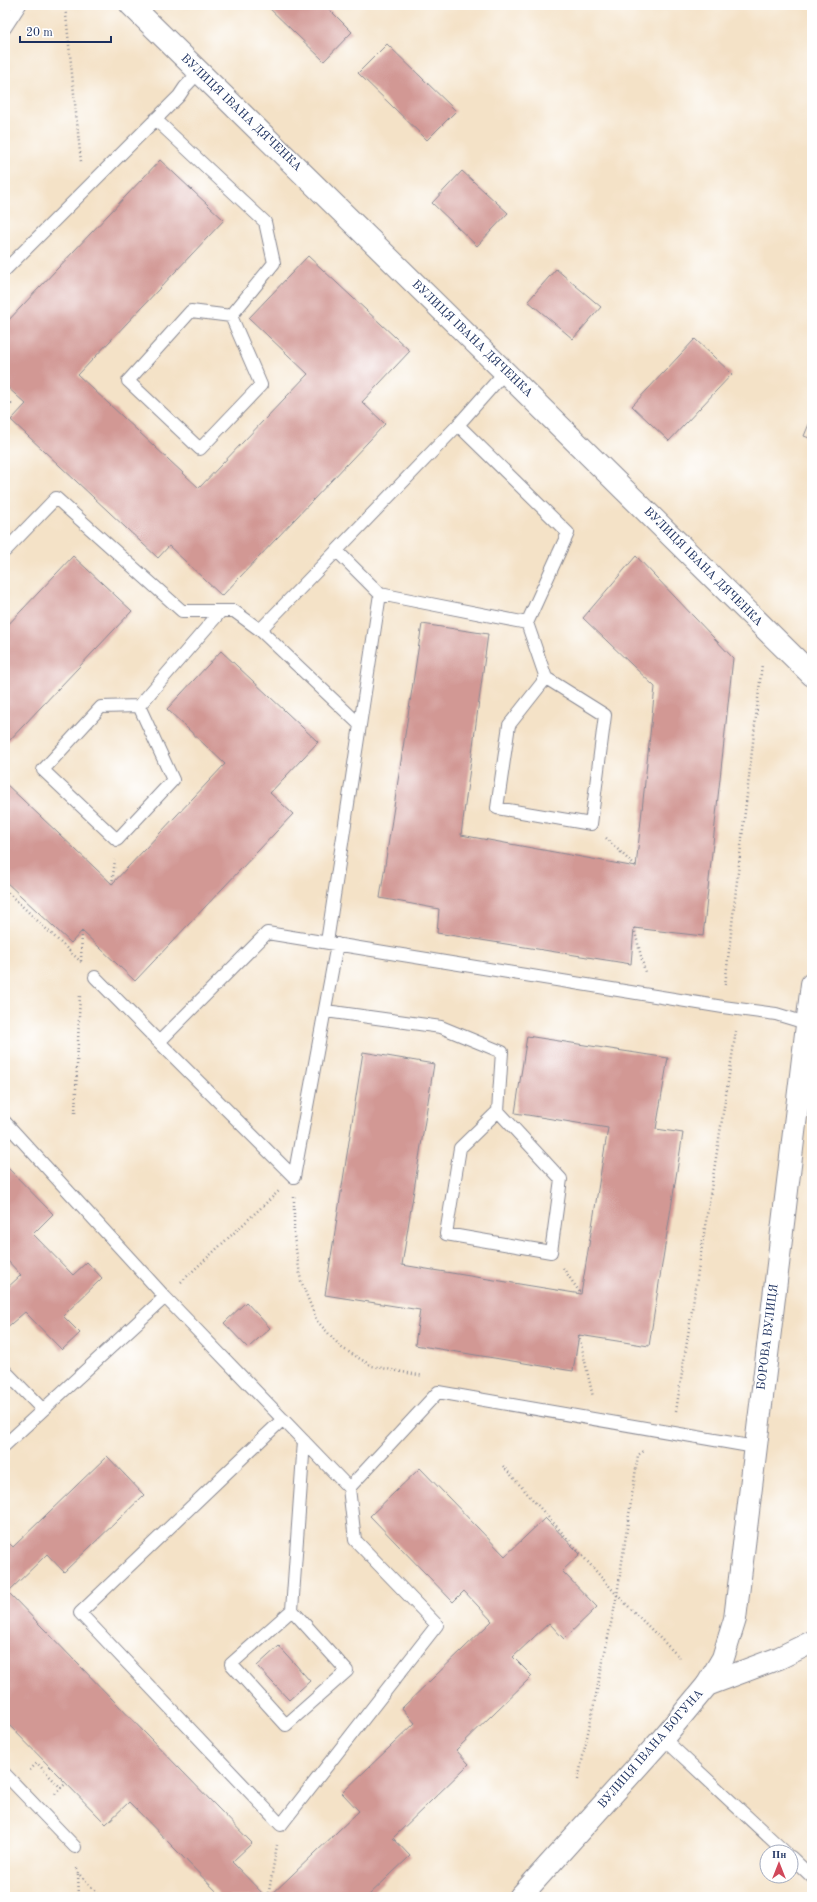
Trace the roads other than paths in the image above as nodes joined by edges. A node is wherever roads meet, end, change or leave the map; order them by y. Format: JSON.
{"nodes":[{"id":1,"x":20,"y":5,"type":"edge"},
{"id":2,"x":131,"y":5,"type":"edge"},
{"id":3,"x":5,"y":28,"type":"edge"},
{"id":4,"x":199,"y":72,"type":"junction"},
{"id":5,"x":155,"y":119,"type":"junction"},
{"id":6,"x":5,"y":270,"type":"edge"},
{"id":7,"x":231,"y":316,"type":"junction"},
{"id":8,"x":505,"y":372,"type":"junction"},
{"id":9,"x":458,"y":425,"type":"junction"},
{"id":10,"x":5,"y":551,"type":"edge"},
{"id":11,"x":338,"y":551,"type":"junction"},
{"id":12,"x":380,"y":594,"type":"junction"},
{"id":13,"x":221,"y":611,"type":"junction"},
{"id":14,"x":528,"y":623,"type":"junction"},
{"id":15,"x":260,"y":630,"type":"junction"},
{"id":16,"x":812,"y":676,"type":"edge"},
{"id":17,"x":546,"y":678,"type":"junction"},
{"id":18,"x":140,"y":706,"type":"junction"},
{"id":19,"x":360,"y":725,"type":"junction"},
{"id":20,"x":332,"y":943,"type":"junction"},
{"id":21,"x":95,"y":977,"type":"road end"},
{"id":22,"x":812,"y":984,"type":"edge"},
{"id":23,"x":326,"y":1010,"type":"junction"},
{"id":24,"x":806,"y":1023,"type":"junction"},
{"id":25,"x":159,"y":1042,"type":"junction"},
{"id":26,"x":498,"y":1111,"type":"junction"},
{"id":27,"x":5,"y":1122,"type":"edge"},
{"id":28,"x":165,"y":1297,"type":"junction"},
{"id":29,"x":5,"y":1371,"type":"edge"},
{"id":30,"x":42,"y":1410,"type":"junction"},
{"id":31,"x":283,"y":1419,"type":"junction"},
{"id":32,"x":304,"y":1441,"type":"junction"},
{"id":33,"x":5,"y":1445,"type":"edge"},
{"id":34,"x":755,"y":1447,"type":"junction"},
{"id":35,"x":349,"y":1488,"type":"junction"},
{"id":36,"x":292,"y":1610,"type":"junction"},
{"id":37,"x":812,"y":1642,"type":"edge"},
{"id":38,"x":706,"y":1685,"type":"junction"},
{"id":39,"x":663,"y":1738,"type":"junction"},
{"id":40,"x":5,"y":1774,"type":"edge"},
{"id":41,"x":776,"y":1844,"type":"edge"},
{"id":42,"x":75,"y":1848,"type":"road end"},
{"id":43,"x":799,"y":1865,"type":"edge"},
{"id":44,"x":812,"y":1877,"type":"edge"},
{"id":45,"x":520,"y":1897,"type":"edge"}],
"edges":[{"from":1,"to":3,"type":"lane"},
{"from":2,"to":4,"type":"street","name":"ВУЛИЦЯ ІВАНА ДЯЧЕНКА"},
{"from":4,"to":5,"type":"lane"},
{"from":4,"to":8,"type":"street","name":"ВУЛИЦЯ ІВАНА ДЯЧЕНКА"},
{"from":5,"to":6,"type":"lane"},
{"from":5,"to":7,"type":"lane"},
{"from":7,"to":7,"type":"lane"},
{"from":8,"to":9,"type":"lane"},
{"from":8,"to":16,"type":"street","name":"ВУЛИЦЯ ІВАНА ДЯЧЕНКА"},
{"from":9,"to":11,"type":"lane"},
{"from":9,"to":14,"type":"lane"},
{"from":10,"to":13,"type":"lane"},
{"from":11,"to":12,"type":"lane"},
{"from":11,"to":15,"type":"lane"},
{"from":12,"to":14,"type":"lane"},
{"from":12,"to":19,"type":"lane"},
{"from":13,"to":15,"type":"lane"},
{"from":13,"to":18,"type":"lane"},
{"from":14,"to":17,"type":"lane"},
{"from":15,"to":19,"type":"lane"},
{"from":17,"to":17,"type":"lane"},
{"from":18,"to":18,"type":"lane"},
{"from":19,"to":20,"type":"lane"},
{"from":20,"to":23,"type":"lane"},
{"from":20,"to":24,"type":"lane"},
{"from":20,"to":25,"type":"lane"},
{"from":21,"to":25,"type":"lane"},
{"from":22,"to":24,"type":"street","name":"БОРОВА ВУЛИЦЯ"},
{"from":23,"to":25,"type":"lane"},
{"from":23,"to":26,"type":"lane"},
{"from":24,"to":34,"type":"street","name":"БОРОВА ВУЛИЦЯ"},
{"from":26,"to":26,"type":"lane"},
{"from":27,"to":28,"type":"lane"},
{"from":28,"to":30,"type":"lane"},
{"from":28,"to":31,"type":"lane"},
{"from":29,"to":30,"type":"lane"},
{"from":30,"to":33,"type":"lane"},
{"from":31,"to":32,"type":"lane"},
{"from":31,"to":35,"type":"lane"},
{"from":32,"to":35,"type":"lane"},
{"from":32,"to":36,"type":"lane"},
{"from":34,"to":35,"type":"lane"},
{"from":34,"to":38,"type":"street","name":"БОРОВА ВУЛИЦЯ"},
{"from":36,"to":36,"type":"lane"},
{"from":37,"to":38,"type":"street","name":"ВУЛИЦЯ ІВАНА БОГУНА"},
{"from":38,"to":39,"type":"street","name":"ВУЛИЦЯ ІВАНА БОГУНА"},
{"from":39,"to":41,"type":"lane"},
{"from":39,"to":45,"type":"street","name":"ВУЛИЦЯ ІВАНА БОГУНА"},
{"from":40,"to":42,"type":"lane"},
{"from":43,"to":44,"type":"lane"}]}
